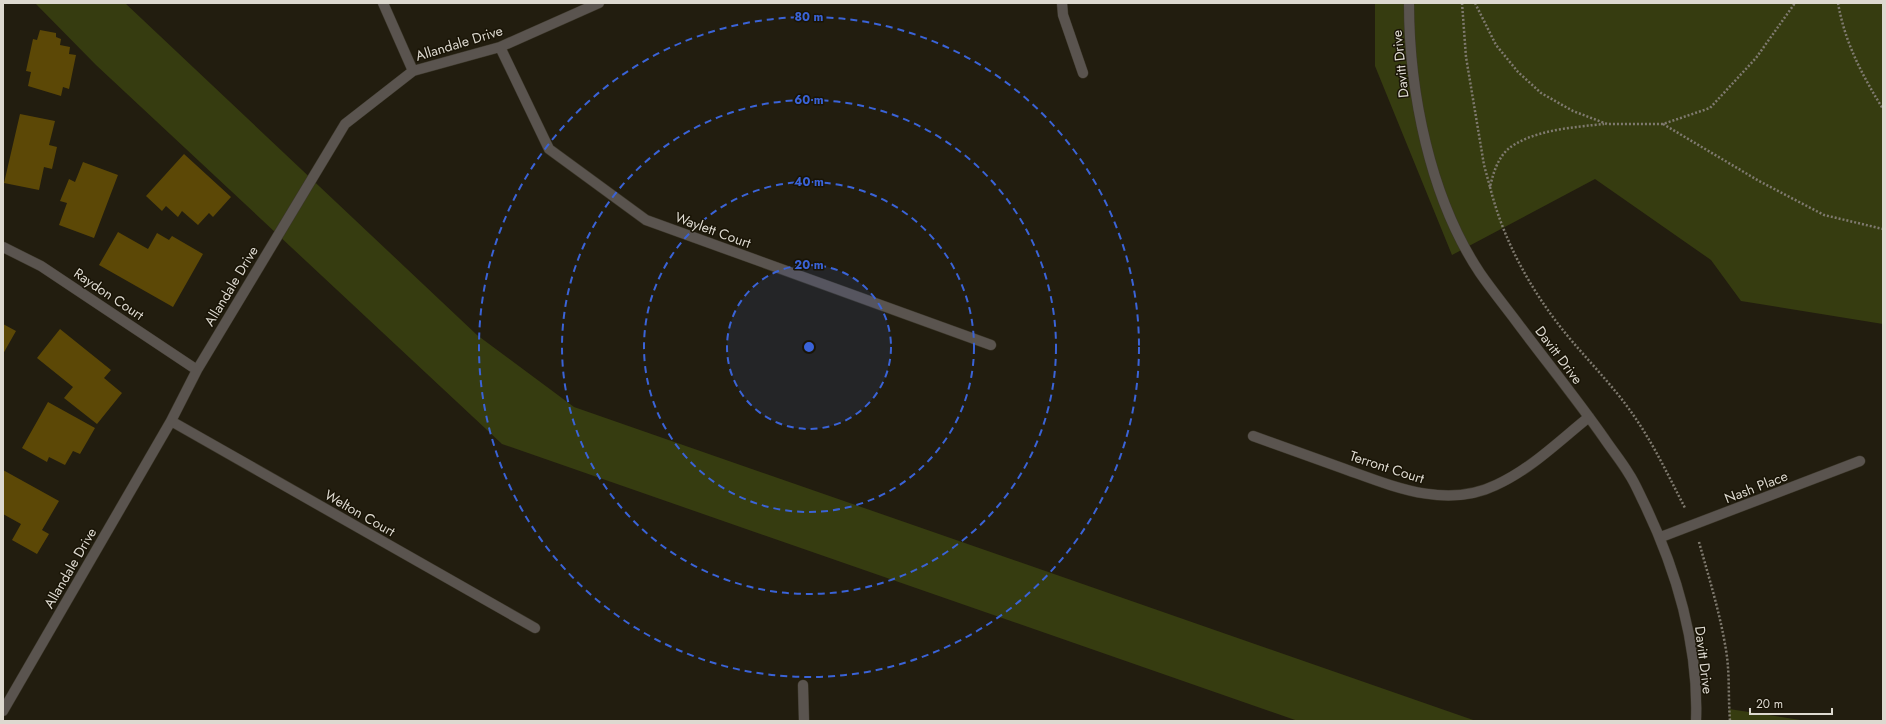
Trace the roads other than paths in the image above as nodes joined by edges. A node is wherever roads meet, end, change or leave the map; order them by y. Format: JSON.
{"nodes":[{"id":1,"x":383,"y":3,"type":"edge"},
{"id":2,"x":599,"y":3,"type":"edge"},
{"id":3,"x":1062,"y":3,"type":"edge"},
{"id":4,"x":1409,"y":3,"type":"edge"},
{"id":5,"x":500,"y":47,"type":"junction"},
{"id":6,"x":414,"y":71,"type":"junction"},
{"id":7,"x":1083,"y":73,"type":"dead end"},
{"id":8,"x":3,"y":247,"type":"edge"},
{"id":9,"x":991,"y":345,"type":"dead end"},
{"id":10,"x":197,"y":370,"type":"junction"},
{"id":11,"x":1589,"y":417,"type":"junction"},
{"id":12,"x":171,"y":422,"type":"junction"},
{"id":13,"x":1253,"y":436,"type":"dead end"},
{"id":14,"x":1860,"y":461,"type":"dead end"},
{"id":15,"x":1661,"y":537,"type":"junction"},
{"id":16,"x":535,"y":628,"type":"dead end"},
{"id":17,"x":802,"y":685,"type":"dead end"},
{"id":18,"x":3,"y":712,"type":"edge"},
{"id":19,"x":804,"y":721,"type":"edge"},
{"id":20,"x":1696,"y":721,"type":"edge"}],
"edges":[{"from":1,"to":6,"type":"street"},
{"from":2,"to":5,"type":"street","name":"Allandale Drive"},
{"from":3,"to":7,"type":"street"},
{"from":4,"to":11,"type":"street","name":"Davitt Drive"},
{"from":5,"to":6,"type":"street","name":"Allandale Drive"},
{"from":5,"to":9,"type":"street","name":"Waylett Court"},
{"from":6,"to":10,"type":"street","name":"Allandale Drive"},
{"from":8,"to":10,"type":"street","name":"Raydon Court"},
{"from":10,"to":12,"type":"street","name":"Allandale Drive"},
{"from":11,"to":13,"type":"street","name":"Terront Court"},
{"from":11,"to":15,"type":"street","name":"Davitt Drive"},
{"from":12,"to":16,"type":"street","name":"Welton Court"},
{"from":12,"to":18,"type":"street","name":"Allandale Drive"},
{"from":14,"to":15,"type":"street","name":"Nash Place"},
{"from":15,"to":20,"type":"street","name":"Davitt Drive"},
{"from":17,"to":19,"type":"street"}]}
